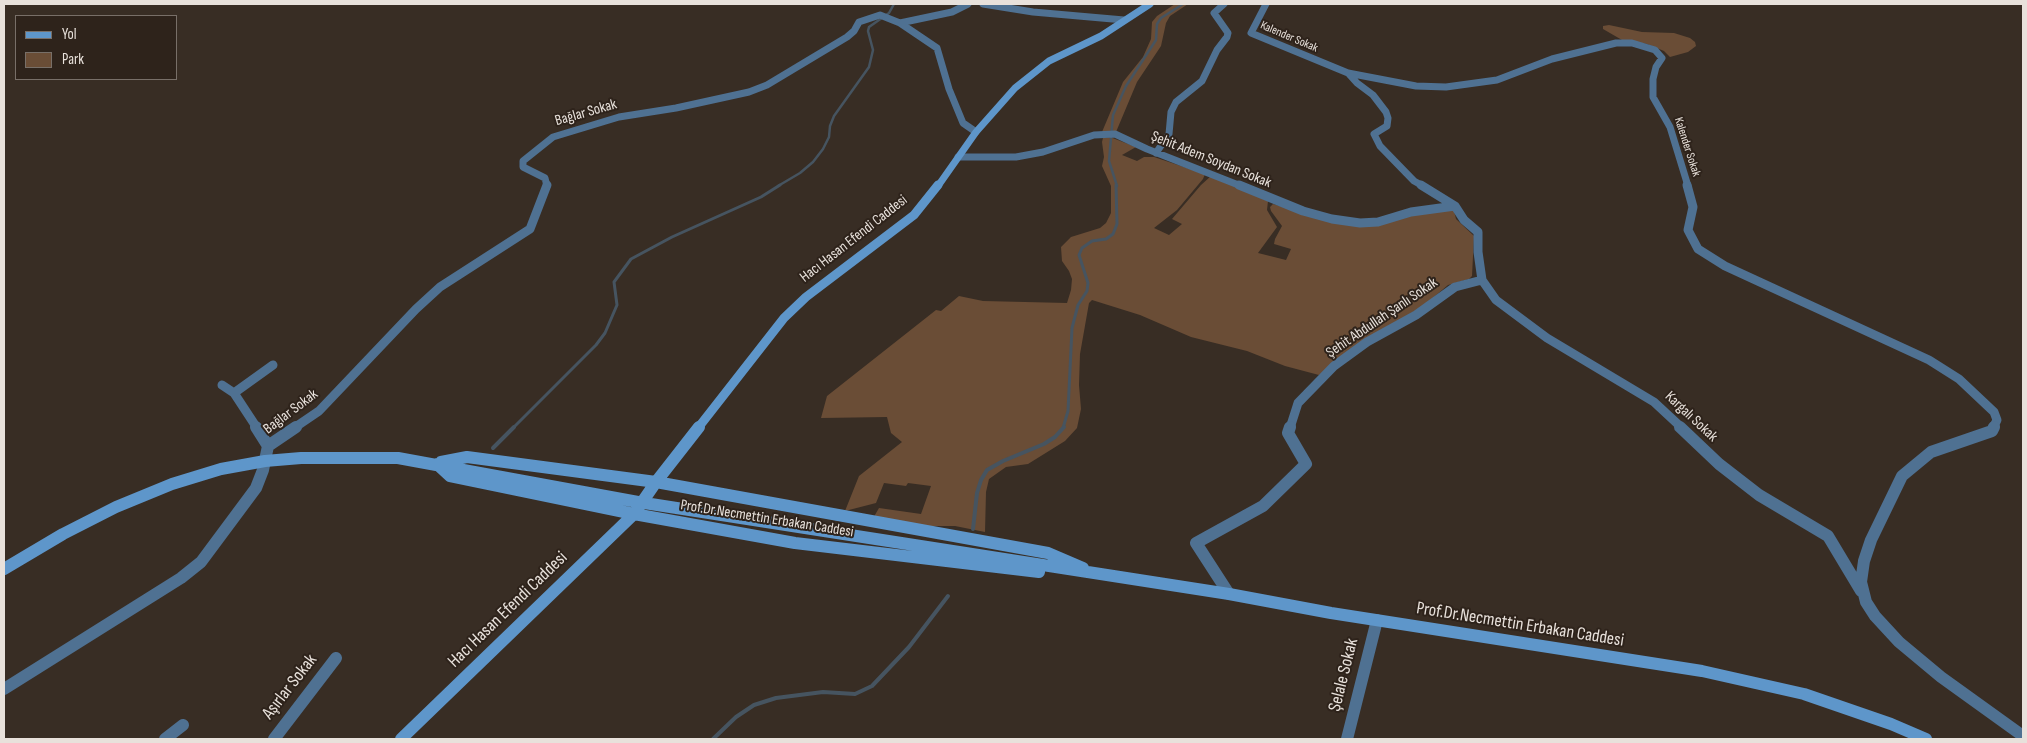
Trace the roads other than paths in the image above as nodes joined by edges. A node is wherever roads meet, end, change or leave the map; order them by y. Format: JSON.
{"nodes":[{"id":1,"x":968,"y":4,"type":"edge"},
{"id":2,"x":983,"y":4,"type":"edge"},
{"id":3,"x":1150,"y":4,"type":"edge"},
{"id":4,"x":1224,"y":4,"type":"edge"},
{"id":5,"x":1266,"y":4,"type":"edge"},
{"id":6,"x":1124,"y":20,"type":"junction"},
{"id":7,"x":900,"y":24,"type":"junction"},
{"id":8,"x":1348,"y":73,"type":"junction"},
{"id":9,"x":976,"y":132,"type":"junction"},
{"id":10,"x":1156,"y":153,"type":"junction"},
{"id":11,"x":958,"y":157,"type":"junction"},
{"id":12,"x":1455,"y":206,"type":"junction"},
{"id":13,"x":1482,"y":280,"type":"junction"},
{"id":14,"x":273,"y":365,"type":"dead end"},
{"id":15,"x":222,"y":385,"type":"dead end"},
{"id":16,"x":234,"y":394,"type":"junction"},
{"id":17,"x":268,"y":446,"type":"junction"},
{"id":18,"x":265,"y":461,"type":"junction"},
{"id":19,"x":436,"y":464,"type":"junction"},
{"id":20,"x":656,"y":482,"type":"junction"},
{"id":21,"x":637,"y":511,"type":"junction"},
{"id":22,"x":4,"y":569,"type":"edge"},
{"id":23,"x":1100,"y":575,"type":"junction"},
{"id":24,"x":1230,"y":594,"type":"junction"},
{"id":25,"x":1863,"y":594,"type":"junction"},
{"id":26,"x":1377,"y":620,"type":"junction"},
{"id":27,"x":336,"y":658,"type":"dead end"},
{"id":28,"x":4,"y":689,"type":"edge"},
{"id":29,"x":183,"y":725,"type":"dead end"},
{"id":30,"x":2023,"y":736,"type":"edge"},
{"id":31,"x":165,"y":739,"type":"edge"},
{"id":32,"x":274,"y":739,"type":"edge"},
{"id":33,"x":401,"y":739,"type":"edge"},
{"id":34,"x":1347,"y":739,"type":"edge"},
{"id":35,"x":1926,"y":739,"type":"edge"}],
"edges":[{"from":1,"to":7,"type":"street"},
{"from":2,"to":6,"type":"street"},
{"from":3,"to":6,"type":"main road","name":"Hacı Hasan Efendi Caddesi"},
{"from":4,"to":10,"type":"street"},
{"from":5,"to":8,"type":"street","name":"Kalender Sokak"},
{"from":6,"to":9,"type":"main road","name":"Hacı Hasan Efendi Caddesi"},
{"from":7,"to":9,"type":"street"},
{"from":7,"to":17,"type":"street","name":"Bağlar Sokak"},
{"from":8,"to":12,"type":"street"},
{"from":8,"to":25,"type":"street","name":"Kalender Sokak"},
{"from":9,"to":11,"type":"main road","name":"Hacı Hasan Efendi Caddesi"},
{"from":10,"to":11,"type":"street","name":"Şehit Adem Soydan Sokak"},
{"from":10,"to":12,"type":"street","name":"Şehit Adem Soydan Sokak"},
{"from":11,"to":20,"type":"main road","name":"Hacı Hasan Efendi Caddesi"},
{"from":12,"to":13,"type":"street"},
{"from":13,"to":24,"type":"street","name":"Şehit Abdullah Şanlı Sokak"},
{"from":13,"to":25,"type":"street","name":"Kargalı Sokak"},
{"from":14,"to":16,"type":"street"},
{"from":15,"to":16,"type":"street"},
{"from":16,"to":17,"type":"street"},
{"from":17,"to":18,"type":"street","name":"Bağlar Sokak"},
{"from":18,"to":19,"type":"main road","name":"Prof.Dr.Necmettin Erbakan Caddesi"},
{"from":18,"to":22,"type":"main road","name":"Prof.Dr.Necmettin Erbakan Caddesi"},
{"from":18,"to":28,"type":"street","name":"Bağlar Sokak"},
{"from":19,"to":20,"type":"main road","name":"Prof.Dr.Necmettin Erbakan Caddesi"},
{"from":19,"to":21,"type":"main road","name":"Prof.Dr.Necmettin Erbakan Caddesi"},
{"from":19,"to":23,"type":"main road","name":"Prof.Dr.Necmettin Erbakan Caddesi"},
{"from":20,"to":21,"type":"main road","name":"Hacı Hasan Efendi Caddesi"},
{"from":20,"to":23,"type":"main road","name":"Prof.Dr.Necmettin Erbakan Caddesi"},
{"from":21,"to":23,"type":"main road","name":"Prof.Dr.Necmettin Erbakan Caddesi"},
{"from":21,"to":33,"type":"main road","name":"Hacı Hasan Efendi Caddesi"},
{"from":23,"to":24,"type":"main road","name":"Prof.Dr.Necmettin Erbakan Caddesi"},
{"from":24,"to":26,"type":"main road","name":"Prof.Dr.Necmettin Erbakan Caddesi"},
{"from":25,"to":30,"type":"street","name":"Kargalı Sokak"},
{"from":26,"to":34,"type":"street","name":"Şelale Sokak"},
{"from":26,"to":35,"type":"main road","name":"Prof.Dr.Necmettin Erbakan Caddesi"},
{"from":27,"to":32,"type":"street","name":"Aşırlar Sokak"},
{"from":29,"to":31,"type":"street"}]}
